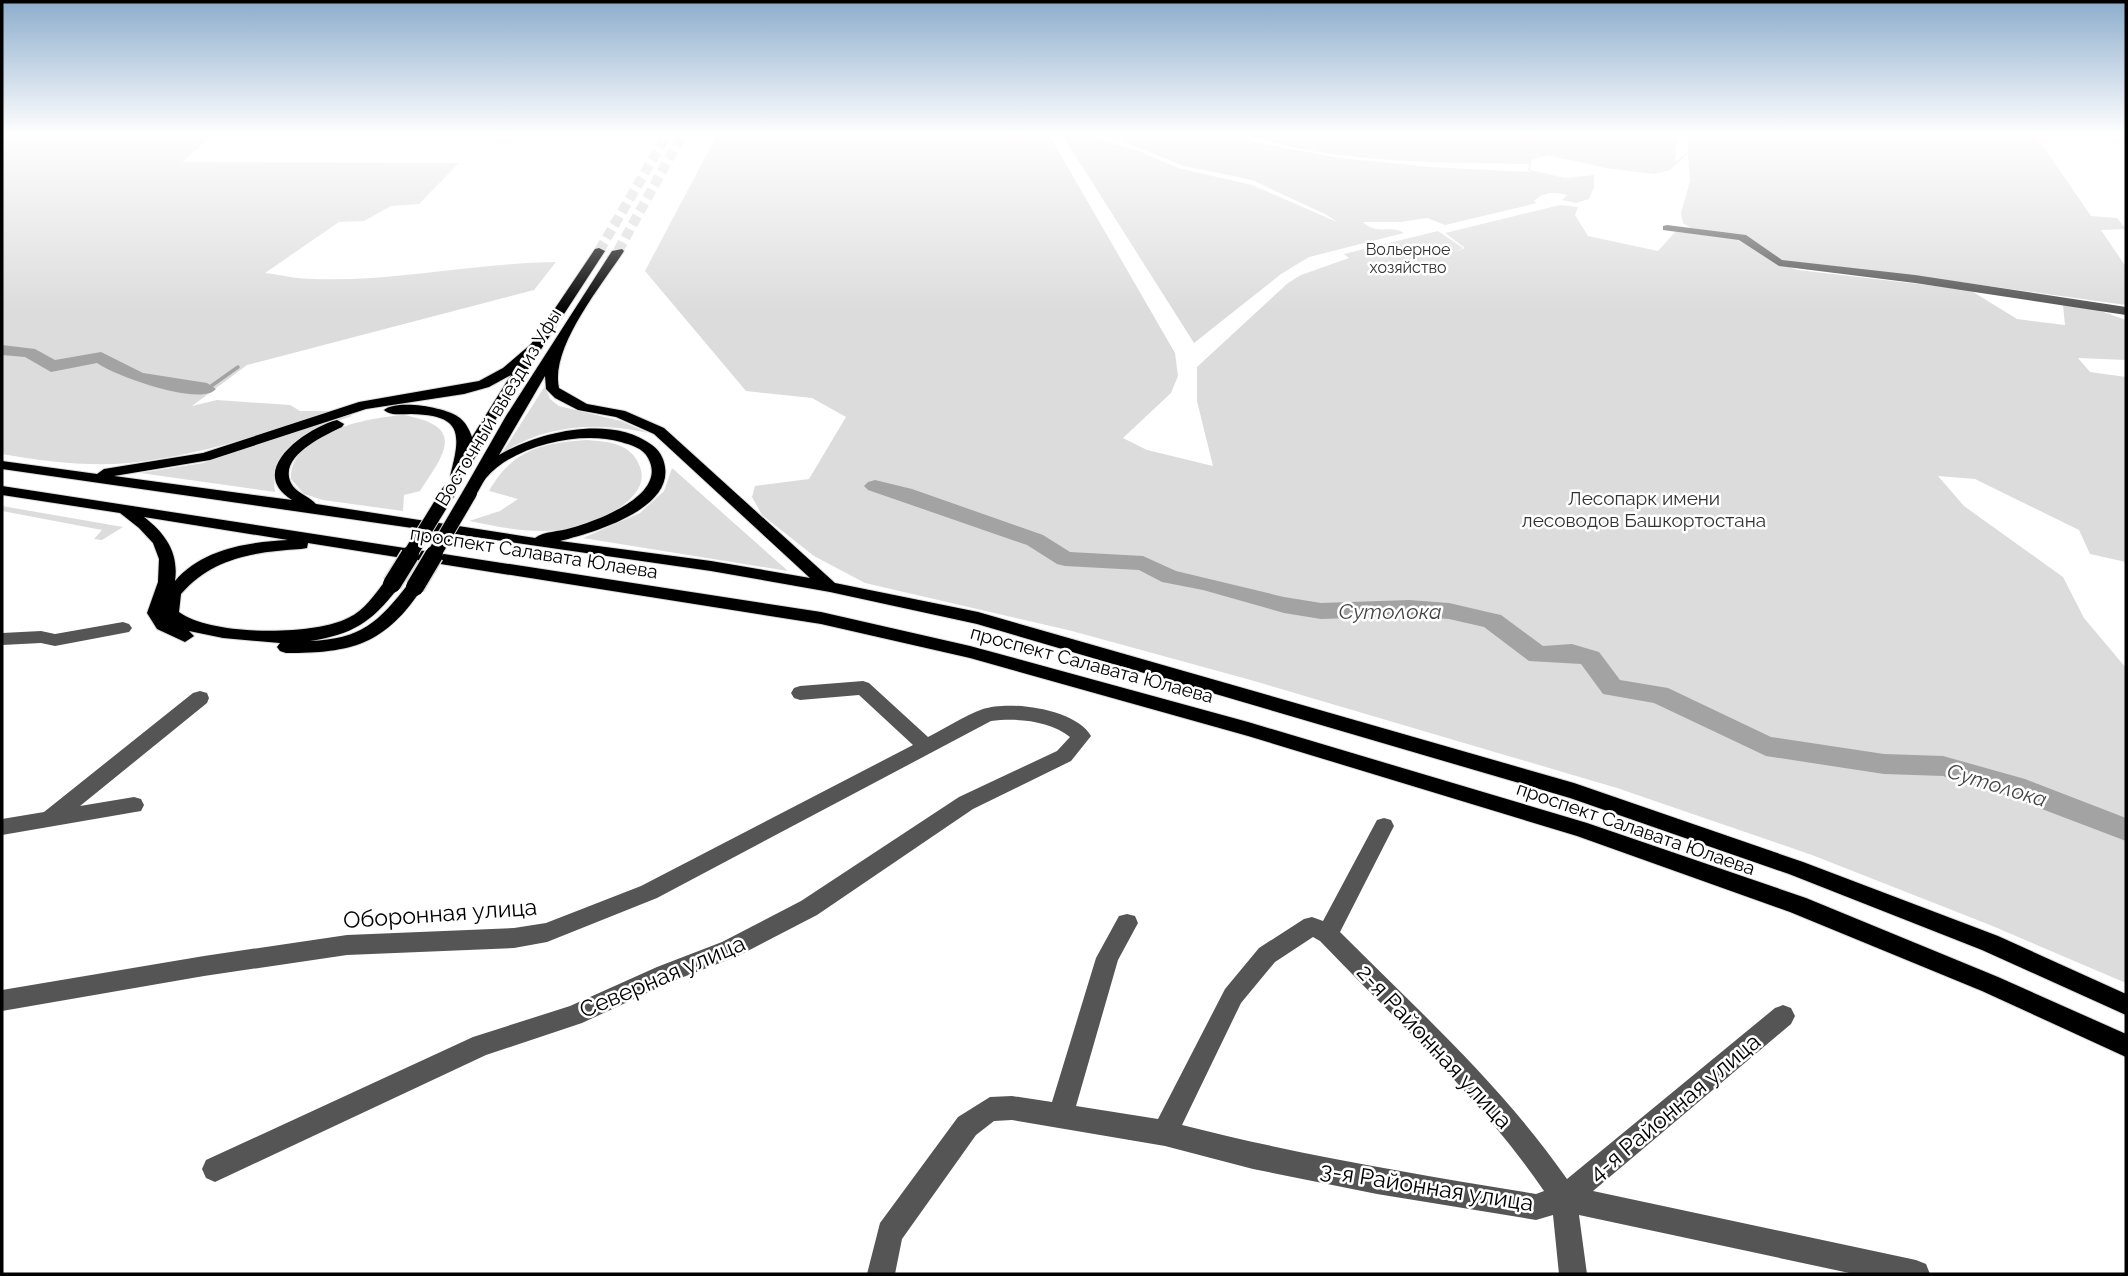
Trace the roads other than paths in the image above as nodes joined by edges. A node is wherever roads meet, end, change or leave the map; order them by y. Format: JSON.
{"nodes":[{"id":1,"x":1667,"y":228,"type":"dead end"},
{"id":2,"x":598,"y":251,"type":"tunnel mouth"},
{"id":3,"x":618,"y":251,"type":"tunnel mouth"},
{"id":4,"x":2126,"y":311,"type":"edge"},
{"id":5,"x":536,"y":347,"type":"junction"},
{"id":6,"x":557,"y":348,"type":"junction"},
{"id":7,"x":2,"y":465,"type":"edge"},
{"id":8,"x":483,"y":473,"type":"junction"},
{"id":9,"x":83,"y":476,"type":"junction"},
{"id":10,"x":457,"y":476,"type":"junction"},
{"id":11,"x":2,"y":490,"type":"edge"},
{"id":12,"x":123,"y":509,"type":"junction"},
{"id":13,"x":321,"y":509,"type":"junction"},
{"id":14,"x":516,"y":540,"type":"junction"},
{"id":15,"x":341,"y":542,"type":"junction"},
{"id":16,"x":830,"y":587,"type":"junction"},
{"id":17,"x":123,"y":628,"type":"dead end"},
{"id":18,"x":2,"y":639,"type":"edge"},
{"id":19,"x":800,"y":693,"type":"dead end"},
{"id":20,"x":200,"y":698,"type":"dead end"},
{"id":21,"x":1081,"y":736,"type":"joint"},
{"id":22,"x":927,"y":747,"type":"junction"},
{"id":23,"x":134,"y":805,"type":"dead end"},
{"id":24,"x":51,"y":818,"type":"junction"},
{"id":25,"x":2,"y":827,"type":"edge"},
{"id":26,"x":1384,"y":827,"type":"dead end"},
{"id":27,"x":1127,"y":923,"type":"dead end"},
{"id":28,"x":1328,"y":934,"type":"junction"},
{"id":29,"x":2,"y":1001,"type":"edge"},
{"id":30,"x":2126,"y":1005,"type":"edge"},
{"id":31,"x":1783,"y":1016,"type":"dead end"},
{"id":32,"x":2126,"y":1046,"type":"edge"},
{"id":33,"x":1060,"y":1117,"type":"junction"},
{"id":34,"x":1165,"y":1133,"type":"junction"},
{"id":35,"x":215,"y":1170,"type":"dead end"},
{"id":36,"x":1564,"y":1198,"type":"junction"},
{"id":37,"x":881,"y":1274,"type":"edge"},
{"id":38,"x":1573,"y":1274,"type":"edge"},
{"id":39,"x":1916,"y":1274,"type":"edge"}],
"edges":[{"from":1,"to":4,"type":"street"},
{"from":2,"to":5,"type":"main road","name":"Восточный выезд из Уфы"},
{"from":3,"to":6,"type":"main road","name":"Восточный выезд из Уфы"},
{"from":5,"to":9,"type":"main road"},
{"from":5,"to":10,"type":"main road","name":"Восточный выезд из Уфы"},
{"from":6,"to":8,"type":"main road","name":"Восточный выезд из Уфы"},
{"from":6,"to":16,"type":"main road"},
{"from":7,"to":9,"type":"main road","name":"проспект Салавата Юлаева"},
{"from":8,"to":12,"type":"main road","name":"Восточный выезд из Уфы","bridge":true},
{"from":8,"to":14,"type":"main road"},
{"from":9,"to":13,"type":"main road","name":"проспект Салавата Юлаева"},
{"from":10,"to":13,"type":"main road"},
{"from":10,"to":15,"type":"main road","name":"Восточный выезд из Уфы","bridge":true},
{"from":11,"to":12,"type":"main road","name":"проспект Салавата Юлаева"},
{"from":12,"to":15,"type":"main road","name":"проспект Салавата Юлаева"},
{"from":13,"to":14,"type":"main road","name":"проспект Салавата Юлаева"},
{"from":14,"to":16,"type":"main road","name":"проспект Салавата Юлаева"},
{"from":15,"to":32,"type":"main road","name":"проспект Салавата Юлаева"},
{"from":16,"to":30,"type":"main road","name":"проспект Салавата Юлаева"},
{"from":17,"to":18,"type":"street"},
{"from":19,"to":22,"type":"street"},
{"from":20,"to":24,"type":"street"},
{"from":21,"to":22,"type":"street","name":"Оборонная улица"},
{"from":21,"to":35,"type":"street","name":"Северная улица"},
{"from":22,"to":29,"type":"street","name":"Оборонная улица"},
{"from":23,"to":24,"type":"street"},
{"from":24,"to":25,"type":"street"},
{"from":26,"to":28,"type":"street"},
{"from":27,"to":33,"type":"street"},
{"from":28,"to":34,"type":"street"},
{"from":28,"to":36,"type":"street","name":"2-я Районная улица"},
{"from":31,"to":36,"type":"street","name":"4-я Районная улица"},
{"from":33,"to":34,"type":"street","name":"3-я Районная улица"},
{"from":33,"to":37,"type":"street","name":"3-я Районная улица"},
{"from":34,"to":36,"type":"street","name":"3-я Районная улица"},
{"from":36,"to":38,"type":"street","name":"2-я Районная улица"},
{"from":36,"to":39,"type":"street","name":"3-я Районная улица"}]}
